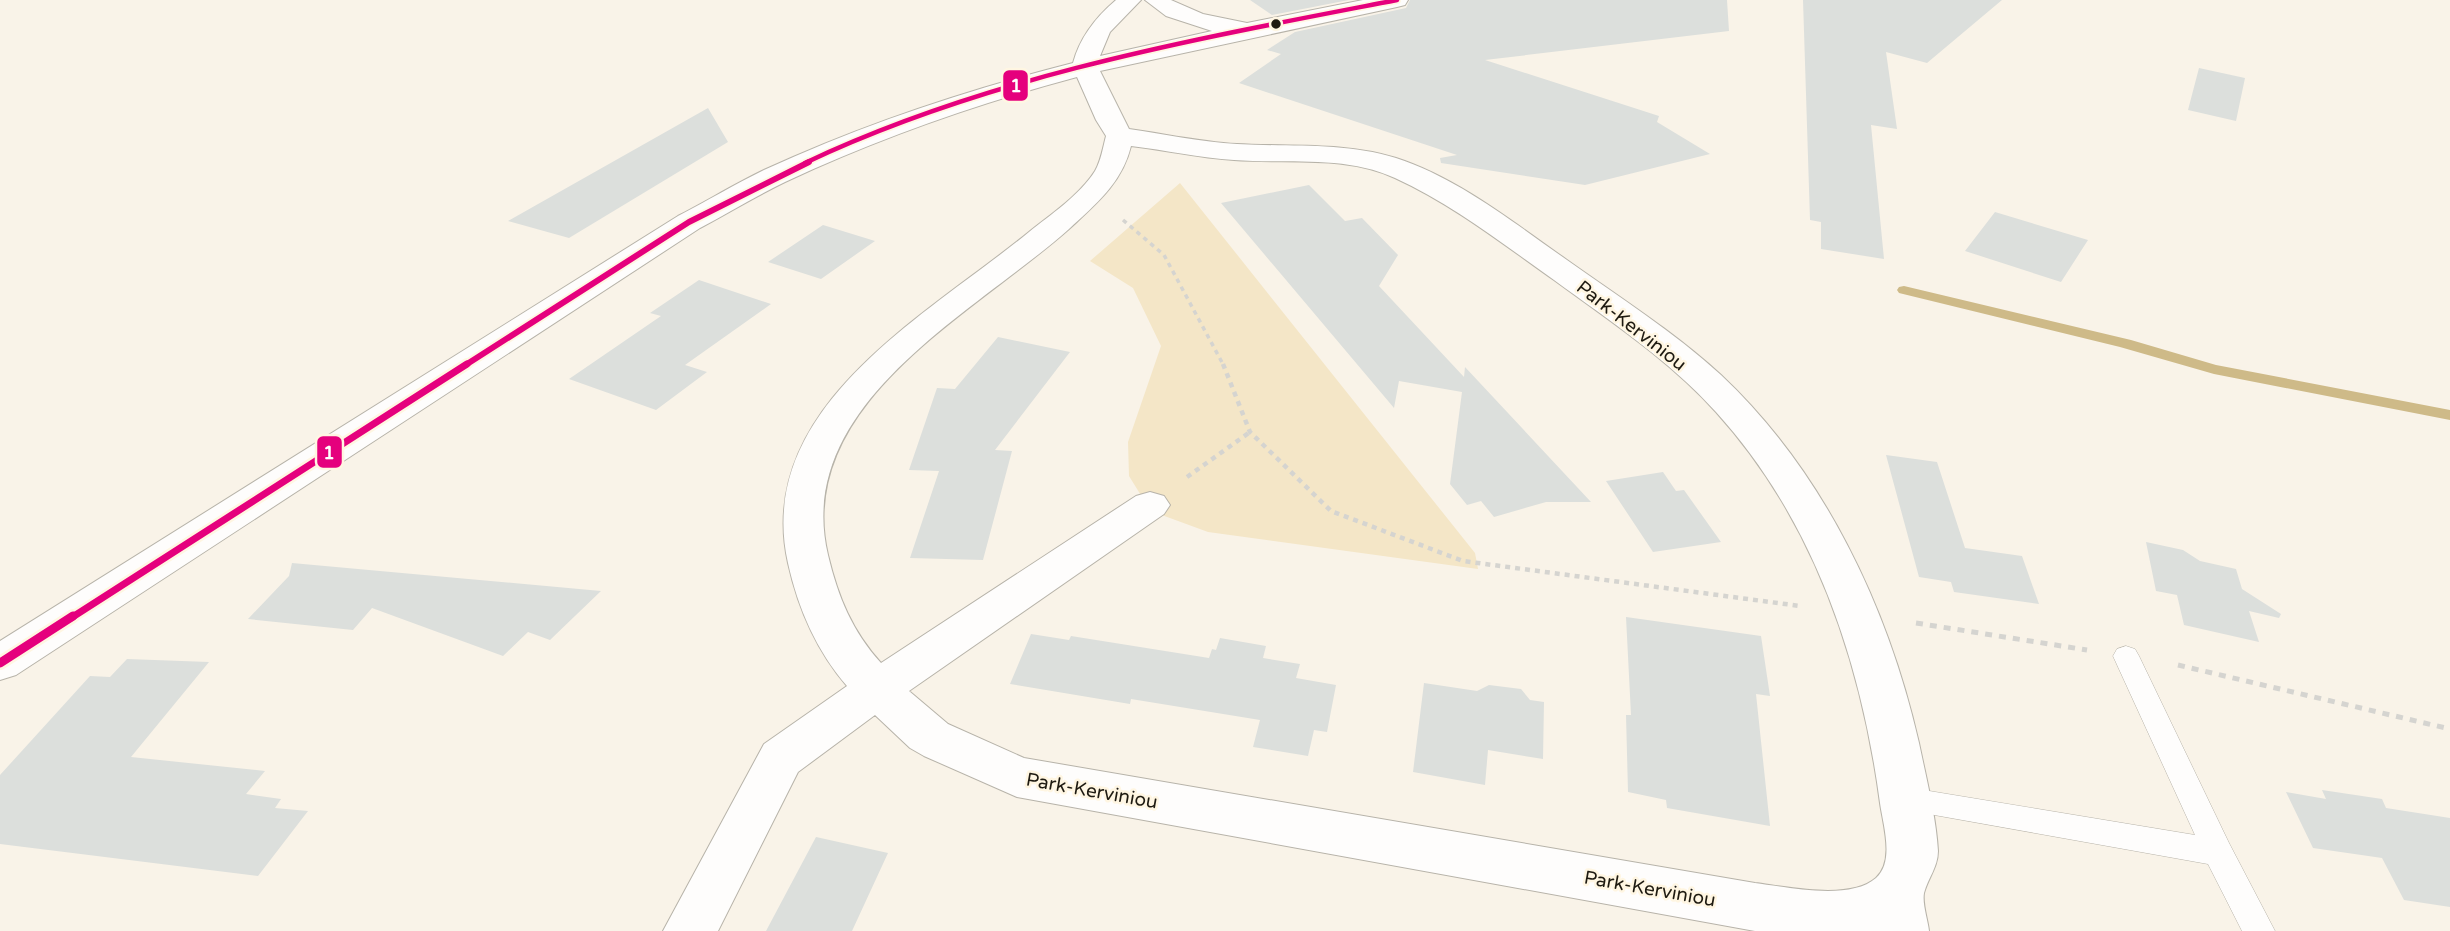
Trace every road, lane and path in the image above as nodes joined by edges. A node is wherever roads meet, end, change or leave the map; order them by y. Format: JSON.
{"nodes":[{"id":1,"x":1130,"y":0,"type":"edge"},
{"id":2,"x":1397,"y":0,"type":"edge"},
{"id":3,"x":1154,"y":21,"type":"edge"},
{"id":4,"x":1250,"y":30,"type":"junction"},
{"id":5,"x":1085,"y":67,"type":"junction"},
{"id":6,"x":1120,"y":136,"type":"junction"},
{"id":7,"x":1090,"y":192,"type":"junction"},
{"id":8,"x":1250,"y":432,"type":"junction"},
{"id":9,"x":1150,"y":505,"type":"joint"},
{"id":10,"x":1855,"y":613,"type":"junction"},
{"id":11,"x":2126,"y":656,"type":"junction"},
{"id":12,"x":0,"y":663,"type":"edge"},
{"id":13,"x":877,"y":690,"type":"junction"},
{"id":14,"x":2450,"y":729,"type":"edge"},
{"id":15,"x":1905,"y":799,"type":"junction"},
{"id":16,"x":2218,"y":852,"type":"junction"},
{"id":17,"x":1900,"y":912,"type":"edge"},
{"id":18,"x":690,"y":931,"type":"edge"},
{"id":19,"x":2259,"y":931,"type":"edge"}],
"edges":[{"from":1,"to":5,"type":"street"},
{"from":2,"to":4,"type":"street"},
{"from":3,"to":4,"type":"street"},
{"from":3,"to":4,"type":"street"},
{"from":3,"to":5,"type":"street"},
{"from":5,"to":6,"type":"street"},
{"from":5,"to":12,"type":"street"},
{"from":6,"to":7,"type":"street","name":"Park-Kerviniou"},
{"from":6,"to":10,"type":"street","name":"Park-Kerviniou"},
{"from":7,"to":8,"type":"path"},
{"from":7,"to":13,"type":"street","name":"Park-Kerviniou"},
{"from":8,"to":9,"type":"path"},
{"from":8,"to":10,"type":"path"},
{"from":9,"to":13,"type":"street"},
{"from":10,"to":11,"type":"path"},
{"from":10,"to":15,"type":"street","name":"Park-Kerviniou"},
{"from":11,"to":14,"type":"path"},
{"from":11,"to":16,"type":"lane"},
{"from":13,"to":17,"type":"street","name":"Park-Kerviniou"},
{"from":13,"to":18,"type":"street"},
{"from":15,"to":16,"type":"lane"},
{"from":15,"to":17,"type":"street","name":"Park-Kerviniou"},
{"from":16,"to":19,"type":"lane"}]}
